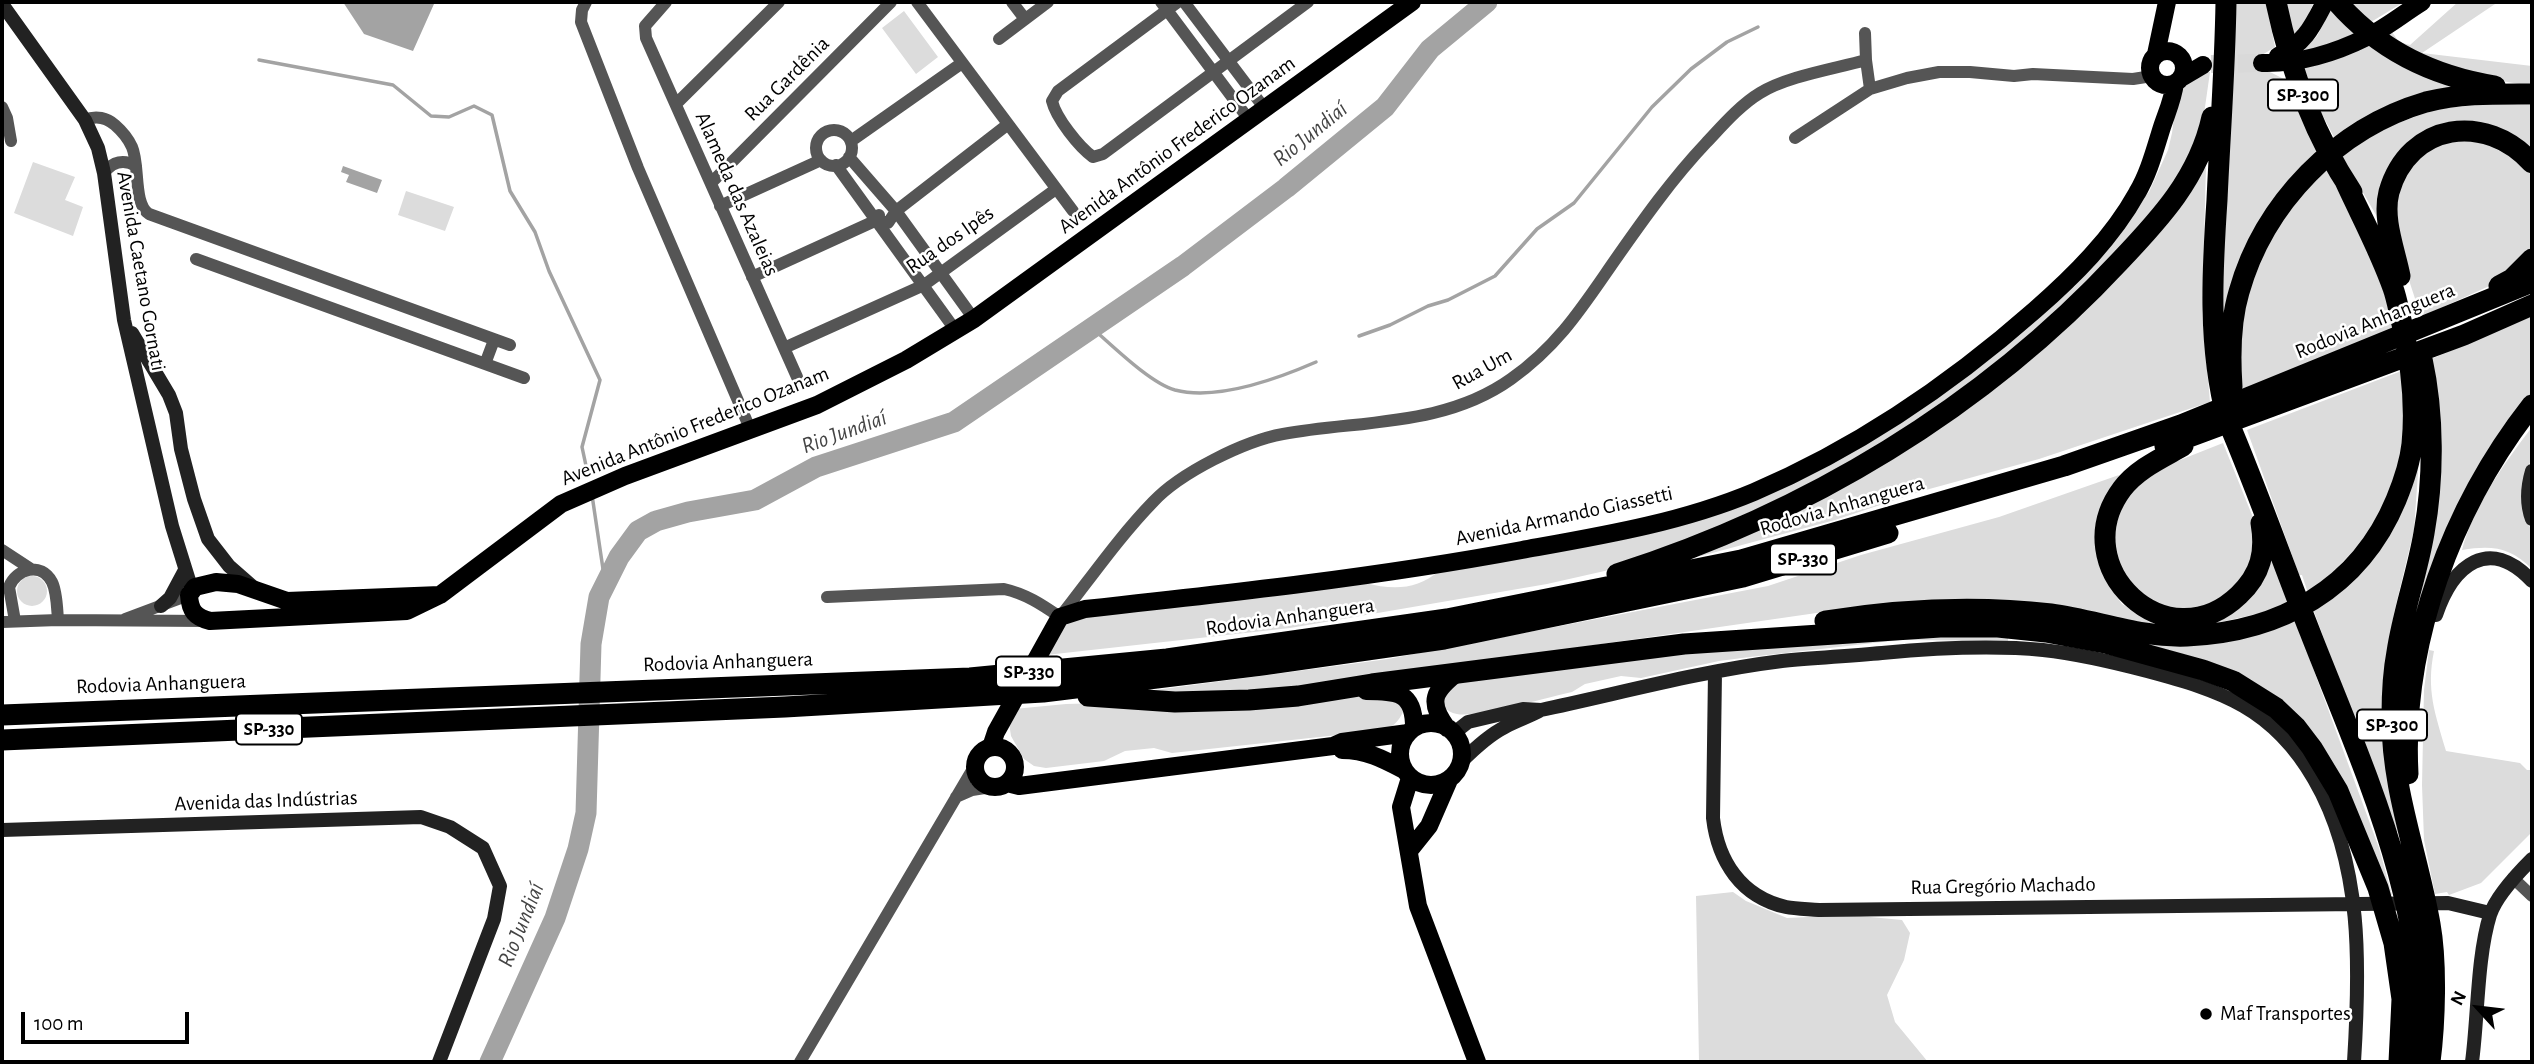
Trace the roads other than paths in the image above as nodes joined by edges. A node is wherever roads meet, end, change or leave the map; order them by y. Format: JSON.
{"nodes":[{"id":1,"x":586,"y":2,"type":"edge"},
{"id":2,"x":666,"y":2,"type":"edge"},
{"id":3,"x":779,"y":2,"type":"edge"},
{"id":4,"x":891,"y":2,"type":"edge"},
{"id":5,"x":916,"y":2,"type":"edge"},
{"id":6,"x":1012,"y":2,"type":"edge"},
{"id":7,"x":1048,"y":2,"type":"edge"},
{"id":8,"x":1184,"y":2,"type":"edge"},
{"id":9,"x":1308,"y":2,"type":"edge"},
{"id":10,"x":1412,"y":2,"type":"edge"},
{"id":11,"x":2167,"y":2,"type":"edge"},
{"id":12,"x":2175,"y":2,"type":"edge"},
{"id":13,"x":2226,"y":2,"type":"edge"},
{"id":14,"x":2276,"y":2,"type":"edge"},
{"id":15,"x":2325,"y":2,"type":"edge"},
{"id":16,"x":2337,"y":2,"type":"edge"},
{"id":17,"x":2422,"y":2,"type":"edge"},
{"id":18,"x":2,"y":4,"type":"edge"},
{"id":19,"x":1169,"y":4,"type":"edge"},
{"id":20,"x":1025,"y":19,"type":"junction"},
{"id":21,"x":1866,"y":33,"type":"dead end"},
{"id":22,"x":999,"y":39,"type":"dead end"},
{"id":23,"x":1229,"y":60,"type":"junction"},
{"id":24,"x":1866,"y":60,"type":"junction"},
{"id":25,"x":2212,"y":61,"type":"junction"},
{"id":26,"x":962,"y":63,"type":"junction"},
{"id":27,"x":1214,"y":71,"type":"junction"},
{"id":28,"x":2171,"y":72,"type":"junction"},
{"id":29,"x":1870,"y":89,"type":"junction"},
{"id":30,"x":2532,"y":93,"type":"edge"},
{"id":31,"x":676,"y":104,"type":"junction"},
{"id":32,"x":2,"y":107,"type":"edge"},
{"id":33,"x":1265,"y":109,"type":"junction"},
{"id":34,"x":85,"y":120,"type":"junction"},
{"id":35,"x":1250,"y":121,"type":"junction"},
{"id":36,"x":1007,"y":125,"type":"junction"},
{"id":37,"x":1795,"y":138,"type":"dead end"},
{"id":38,"x":11,"y":141,"type":"dead end"},
{"id":39,"x":851,"y":141,"type":"junction"},
{"id":40,"x":849,"y":157,"type":"junction"},
{"id":41,"x":821,"y":160,"type":"junction"},
{"id":42,"x":2532,"y":163,"type":"edge"},
{"id":43,"x":836,"y":165,"type":"junction"},
{"id":44,"x":136,"y":166,"type":"junction"},
{"id":45,"x":104,"y":173,"type":"junction"},
{"id":46,"x":711,"y":183,"type":"junction"},
{"id":47,"x":1056,"y":188,"type":"junction"},
{"id":48,"x":720,"y":206,"type":"junction"},
{"id":49,"x":896,"y":211,"type":"junction"},
{"id":50,"x":1073,"y":211,"type":"dead end"},
{"id":51,"x":877,"y":220,"type":"junction"},
{"id":52,"x":211,"y":237,"type":"junction"},
{"id":53,"x":2532,"y":259,"type":"edge"},
{"id":54,"x":941,"y":274,"type":"junction"},
{"id":55,"x":752,"y":277,"type":"junction"},
{"id":56,"x":2532,"y":282,"type":"edge"},
{"id":57,"x":2399,"y":283,"type":"junction"},
{"id":58,"x":924,"y":285,"type":"junction"},
{"id":59,"x":2532,"y":304,"type":"edge"},
{"id":60,"x":974,"y":319,"type":"junction"},
{"id":61,"x":124,"y":320,"type":"junction"},
{"id":62,"x":956,"y":331,"type":"junction"},
{"id":63,"x":494,"y":340,"type":"junction"},
{"id":64,"x":2223,"y":342,"type":"junction"},
{"id":65,"x":510,"y":345,"type":"dead end"},
{"id":66,"x":2378,"y":347,"type":"junction"},
{"id":67,"x":784,"y":348,"type":"junction"},
{"id":68,"x":485,"y":364,"type":"junction"},
{"id":69,"x":797,"y":377,"type":"dead end"},
{"id":70,"x":524,"y":378,"type":"dead end"},
{"id":71,"x":2532,"y":405,"type":"edge"},
{"id":72,"x":176,"y":413,"type":"junction"},
{"id":73,"x":146,"y":416,"type":"junction"},
{"id":74,"x":751,"y":431,"type":"junction"},
{"id":75,"x":2206,"y":432,"type":"junction"},
{"id":76,"x":2532,"y":471,"type":"edge"},
{"id":77,"x":2251,"y":476,"type":"junction"},
{"id":78,"x":2532,"y":519,"type":"edge"},
{"id":79,"x":2,"y":550,"type":"edge"},
{"id":80,"x":31,"y":569,"type":"junction"},
{"id":81,"x":184,"y":570,"type":"junction"},
{"id":82,"x":2532,"y":581,"type":"edge"},
{"id":83,"x":259,"y":592,"type":"junction"},
{"id":84,"x":5,"y":593,"type":"edge"},
{"id":85,"x":191,"y":593,"type":"junction"},
{"id":86,"x":827,"y":597,"type":"dead end"},
{"id":87,"x":161,"y":606,"type":"junction"},
{"id":88,"x":331,"y":608,"type":"junction"},
{"id":89,"x":1497,"y":610,"type":"junction"},
{"id":90,"x":1060,"y":617,"type":"junction"},
{"id":91,"x":58,"y":620,"type":"junction"},
{"id":92,"x":247,"y":620,"type":"junction"},
{"id":93,"x":210,"y":621,"type":"junction"},
{"id":94,"x":8,"y":622,"type":"edge"},
{"id":95,"x":118,"y":622,"type":"junction"},
{"id":96,"x":1684,"y":644,"type":"junction"},
{"id":97,"x":1458,"y":672,"type":"junction"},
{"id":98,"x":1715,"y":672,"type":"junction"},
{"id":99,"x":970,"y":687,"type":"junction"},
{"id":100,"x":1345,"y":690,"type":"junction"},
{"id":101,"x":2412,"y":690,"type":"junction"},
{"id":102,"x":1044,"y":692,"type":"junction"},
{"id":103,"x":1541,"y":709,"type":"junction"},
{"id":104,"x":2,"y":715,"type":"edge"},
{"id":105,"x":1411,"y":730,"type":"junction"},
{"id":106,"x":1450,"y":730,"type":"junction"},
{"id":107,"x":2,"y":740,"type":"edge"},
{"id":108,"x":1332,"y":746,"type":"junction"},
{"id":109,"x":1005,"y":754,"type":"junction"},
{"id":110,"x":1461,"y":762,"type":"junction"},
{"id":111,"x":974,"y":767,"type":"junction"},
{"id":112,"x":1407,"y":774,"type":"junction"},
{"id":113,"x":1058,"y":780,"type":"junction"},
{"id":114,"x":1449,"y":780,"type":"junction"},
{"id":115,"x":999,"y":785,"type":"junction"},
{"id":116,"x":956,"y":797,"type":"junction"},
{"id":117,"x":2,"y":830,"type":"edge"},
{"id":118,"x":1409,"y":851,"type":"junction"},
{"id":119,"x":2532,"y":859,"type":"edge"},
{"id":120,"x":2419,"y":874,"type":"junction"},
{"id":121,"x":2514,"y":878,"type":"junction"},
{"id":122,"x":2532,"y":896,"type":"edge"},
{"id":123,"x":2490,"y":913,"type":"junction"},
{"id":124,"x":439,"y":1062,"type":"edge"},
{"id":125,"x":800,"y":1062,"type":"edge"},
{"id":126,"x":1477,"y":1062,"type":"edge"},
{"id":127,"x":2354,"y":1062,"type":"edge"},
{"id":128,"x":2399,"y":1062,"type":"edge"},
{"id":129,"x":2415,"y":1062,"type":"edge"},
{"id":130,"x":2430,"y":1062,"type":"edge"},
{"id":131,"x":2472,"y":1062,"type":"edge"}],
"edges":[{"from":1,"to":74,"type":"street"},
{"from":2,"to":31,"type":"street","name":"Alameda das Azaleias"},
{"from":3,"to":31,"type":"street"},
{"from":4,"to":46,"type":"street","name":"Rua Gardênia"},
{"from":5,"to":26,"type":"street"},
{"from":6,"to":20,"type":"street"},
{"from":7,"to":20,"type":"street"},
{"from":8,"to":23,"type":"street"},
{"from":9,"to":23,"type":"street"},
{"from":10,"to":33,"type":"main road","name":"Avenida Antônio Frederico Ozanam"},
{"from":11,"to":28,"type":"main road"},
{"from":12,"to":28,"type":"main road","name":"Avenida Armando Giassetti"},
{"from":13,"to":25,"type":"highway"},
{"from":14,"to":57,"type":"highway","number":"SP-300"},
{"from":15,"to":17,"type":"main road"},
{"from":16,"to":30,"type":"highway"},
{"from":18,"to":34,"type":"main road","name":"Avenida Caetano Gornati"},
{"from":19,"to":27,"type":"street"},
{"from":19,"to":27,"type":"street"},
{"from":20,"to":22,"type":"street"},
{"from":21,"to":24,"type":"street"},
{"from":23,"to":27,"type":"street"},
{"from":23,"to":33,"type":"street"},
{"from":24,"to":29,"type":"street"},
{"from":24,"to":90,"type":"street","name":"Rua Um"},
{"from":25,"to":28,"type":"main road"},
{"from":25,"to":64,"type":"highway"},
{"from":25,"to":89,"type":"highway"},
{"from":26,"to":36,"type":"street"},
{"from":26,"to":39,"type":"street"},
{"from":27,"to":35,"type":"street"},
{"from":28,"to":29,"type":"street"},
{"from":28,"to":90,"type":"main road","name":"Avenida Armando Giassetti"},
{"from":29,"to":37,"type":"street"},
{"from":30,"to":64,"type":"highway"},
{"from":31,"to":46,"type":"street","name":"Alameda das Azaleias"},
{"from":32,"to":38,"type":"street"},
{"from":33,"to":35,"type":"main road","name":"Avenida Antônio Frederico Ozanam"},
{"from":34,"to":44,"type":"street"},
{"from":34,"to":45,"type":"main road","name":"Avenida Caetano Gornati"},
{"from":35,"to":60,"type":"main road","name":"Avenida Antônio Frederico Ozanam"},
{"from":36,"to":47,"type":"street"},
{"from":36,"to":49,"type":"street"},
{"from":39,"to":40,"type":"street"},
{"from":39,"to":41,"type":"street"},
{"from":40,"to":43,"type":"street"},
{"from":40,"to":49,"type":"street"},
{"from":41,"to":43,"type":"street"},
{"from":41,"to":48,"type":"street"},
{"from":42,"to":57,"type":"highway"},
{"from":43,"to":51,"type":"street"},
{"from":44,"to":45,"type":"street"},
{"from":44,"to":52,"type":"street"},
{"from":45,"to":61,"type":"main road","name":"Avenida Caetano Gornati"},
{"from":46,"to":48,"type":"street","name":"Alameda das Azaleias"},
{"from":47,"to":50,"type":"street"},
{"from":47,"to":54,"type":"street","name":"Rua dos Ipês"},
{"from":48,"to":55,"type":"street","name":"Alameda das Azaleias"},
{"from":49,"to":51,"type":"street"},
{"from":49,"to":54,"type":"street"},
{"from":51,"to":55,"type":"street"},
{"from":51,"to":58,"type":"street"},
{"from":52,"to":63,"type":"street"},
{"from":52,"to":68,"type":"street"},
{"from":53,"to":66,"type":"highway"},
{"from":54,"to":58,"type":"street","name":"Rua dos Ipês"},
{"from":54,"to":60,"type":"street"},
{"from":55,"to":67,"type":"street","name":"Alameda das Azaleias"},
{"from":56,"to":66,"type":"highway","name":"Rodovia Anhanguera","number":"SP-330"},
{"from":57,"to":96,"type":"highway"},
{"from":57,"to":120,"type":"highway","number":"SP-300"},
{"from":58,"to":62,"type":"street"},
{"from":58,"to":67,"type":"street","name":"Rua dos Ipês"},
{"from":59,"to":75,"type":"highway","name":"Rodovia Anhanguera","number":"SP-330"},
{"from":60,"to":62,"type":"main road","name":"Avenida Antônio Frederico Ozanam"},
{"from":61,"to":72,"type":"main road"},
{"from":61,"to":73,"type":"main road","name":"Avenida Caetano Gornati"},
{"from":62,"to":74,"type":"main road","name":"Avenida Antônio Frederico Ozanam"},
{"from":63,"to":65,"type":"street"},
{"from":63,"to":68,"type":"street"},
{"from":64,"to":77,"type":"highway"},
{"from":66,"to":89,"type":"highway","name":"Rodovia Anhanguera","number":"SP-330"},
{"from":67,"to":69,"type":"street","name":"Alameda das Azaleias"},
{"from":68,"to":70,"type":"street"},
{"from":71,"to":101,"type":"highway"},
{"from":72,"to":73,"type":"main road"},
{"from":72,"to":83,"type":"main road"},
{"from":73,"to":81,"type":"main road","name":"Avenida Caetano Gornati"},
{"from":74,"to":88,"type":"main road","name":"Avenida Antônio Frederico Ozanam"},
{"from":75,"to":77,"type":"highway"},
{"from":75,"to":102,"type":"highway","name":"Rodovia Anhanguera","number":"SP-330"},
{"from":76,"to":78,"type":"main road"},
{"from":77,"to":129,"type":"highway","number":"SP-300"},
{"from":79,"to":80,"type":"street"},
{"from":80,"to":84,"type":"street"},
{"from":80,"to":91,"type":"street"},
{"from":81,"to":85,"type":"main road","name":"Avenida Caetano Gornati"},
{"from":81,"to":87,"type":"main road"},
{"from":82,"to":101,"type":"main road"},
{"from":83,"to":85,"type":"main road"},
{"from":83,"to":88,"type":"main road"},
{"from":83,"to":92,"type":"main road"},
{"from":84,"to":94,"type":"street"},
{"from":85,"to":87,"type":"street"},
{"from":85,"to":93,"type":"main road"},
{"from":86,"to":90,"type":"street"},
{"from":87,"to":95,"type":"street"},
{"from":88,"to":92,"type":"main road"},
{"from":89,"to":99,"type":"highway","name":"Rodovia Anhanguera","number":"SP-330"},
{"from":90,"to":109,"type":"main road"},
{"from":91,"to":94,"type":"street"},
{"from":91,"to":95,"type":"street"},
{"from":92,"to":93,"type":"main road"},
{"from":93,"to":95,"type":"street"},
{"from":96,"to":97,"type":"highway"},
{"from":96,"to":128,"type":"highway"},
{"from":97,"to":100,"type":"highway"},
{"from":97,"to":106,"type":"main road"},
{"from":98,"to":103,"type":"main road"},
{"from":98,"to":123,"type":"main road","name":"Rua Gregório Machado"},
{"from":98,"to":127,"type":"main road"},
{"from":99,"to":102,"type":"highway","name":"Rodovia Anhanguera","number":"SP-330"},
{"from":99,"to":104,"type":"highway","name":"Rodovia Anhanguera","number":"SP-330"},
{"from":99,"to":107,"type":"highway","name":"Rodovia Anhanguera","number":"SP-330"},
{"from":100,"to":102,"type":"highway"},
{"from":100,"to":105,"type":"main road"},
{"from":101,"to":120,"type":"highway"},
{"from":103,"to":106,"type":"main road"},
{"from":103,"to":110,"type":"main road"},
{"from":105,"to":106,"type":"main road"},
{"from":105,"to":108,"type":"main road"},
{"from":105,"to":112,"type":"main road"},
{"from":106,"to":110,"type":"main road"},
{"from":108,"to":112,"type":"main road"},
{"from":108,"to":113,"type":"main road"},
{"from":109,"to":111,"type":"main road"},
{"from":109,"to":113,"type":"main road"},
{"from":109,"to":115,"type":"main road"},
{"from":110,"to":114,"type":"main road"},
{"from":111,"to":115,"type":"main road"},
{"from":111,"to":116,"type":"street"},
{"from":112,"to":114,"type":"main road"},
{"from":112,"to":118,"type":"main road"},
{"from":113,"to":115,"type":"main road"},
{"from":114,"to":118,"type":"main road"},
{"from":115,"to":116,"type":"street"},
{"from":116,"to":125,"type":"street"},
{"from":117,"to":124,"type":"main road","name":"Avenida das Indústrias"},
{"from":118,"to":126,"type":"main road"},
{"from":119,"to":121,"type":"main road"},
{"from":120,"to":130,"type":"highway","number":"SP-300"},
{"from":121,"to":122,"type":"street"},
{"from":121,"to":123,"type":"main road"},
{"from":123,"to":131,"type":"main road"}]}
